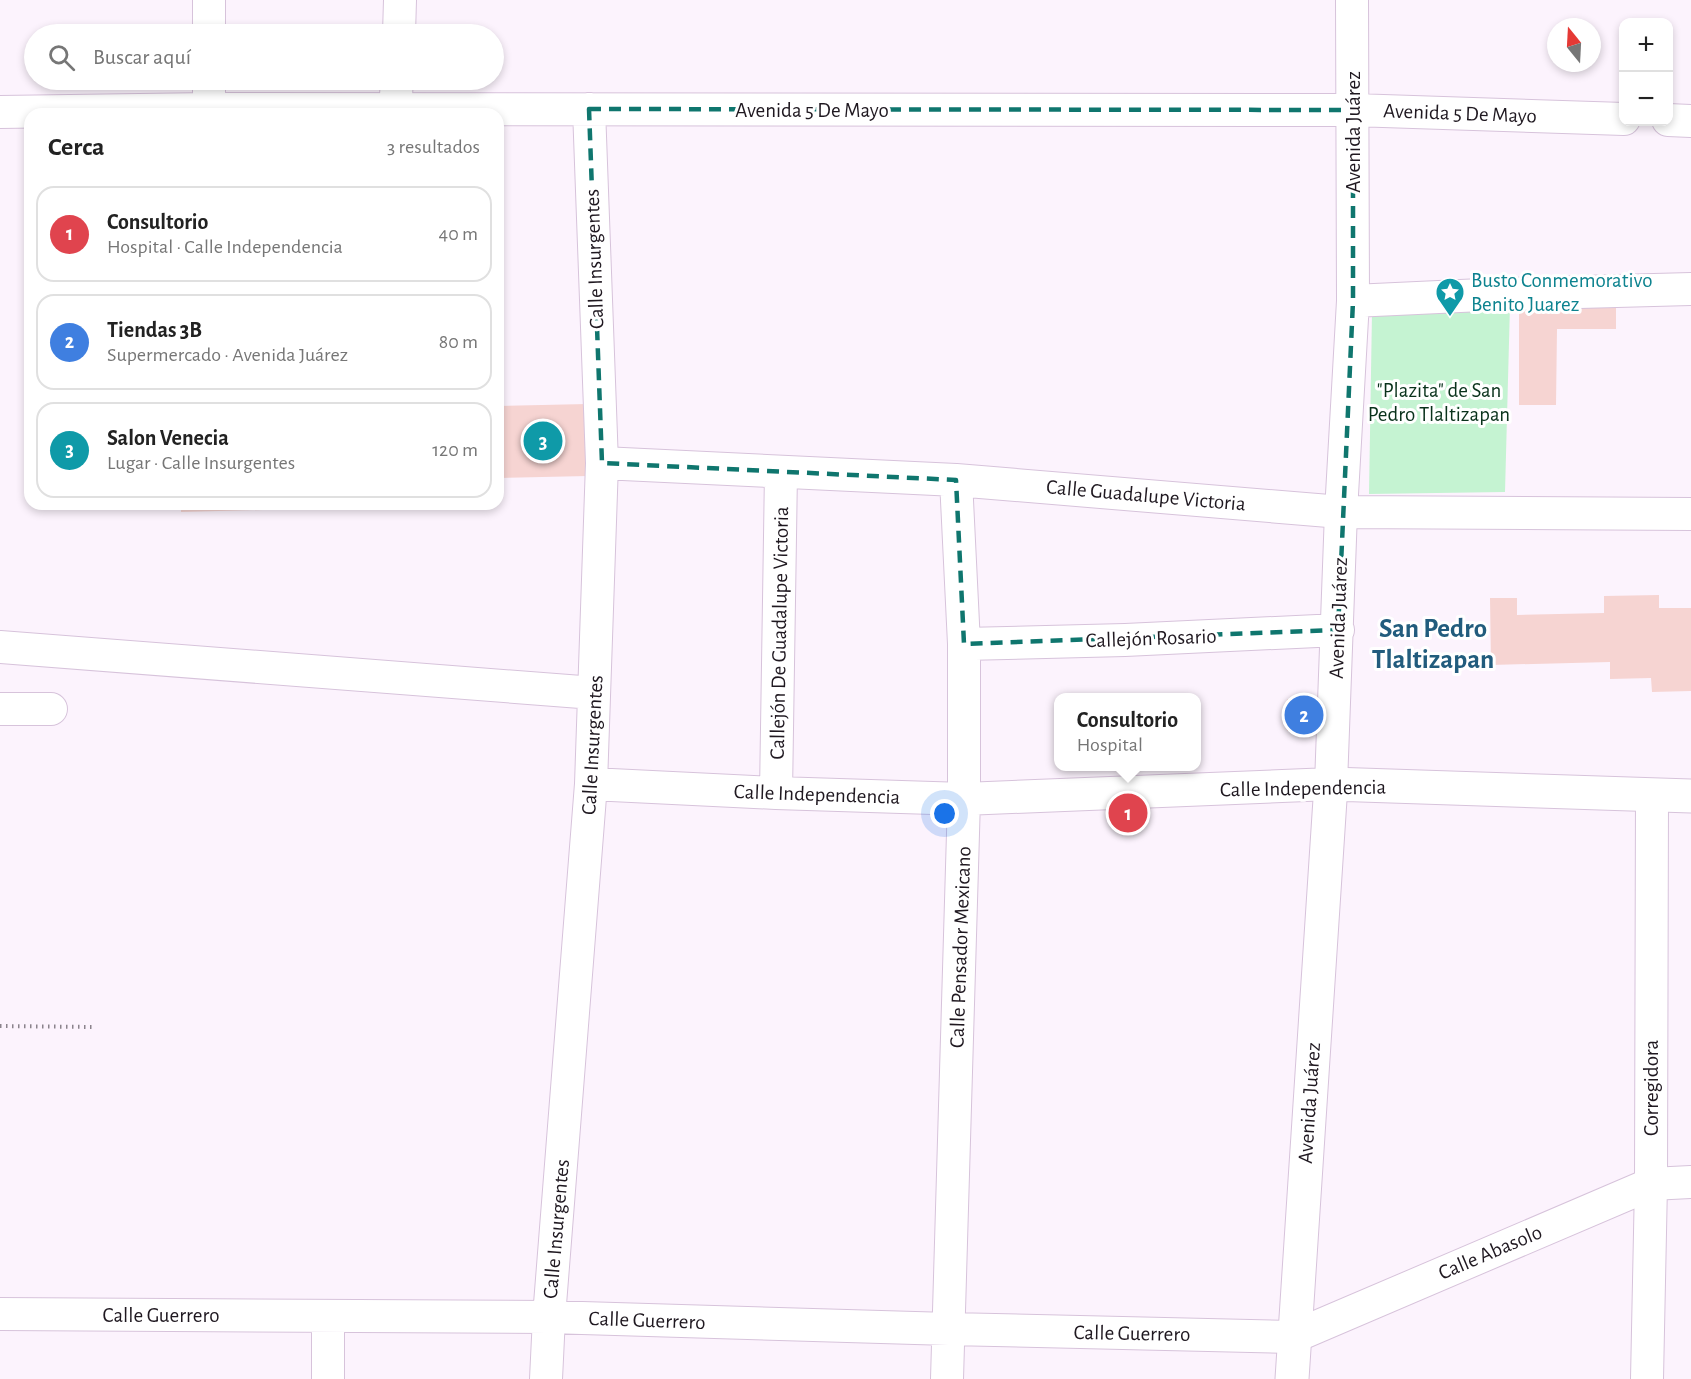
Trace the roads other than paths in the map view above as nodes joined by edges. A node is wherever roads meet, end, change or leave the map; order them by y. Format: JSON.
{"nodes":[{"id":1,"x":209,"y":0,"type":"edge"},
{"id":2,"x":400,"y":0,"type":"edge"},
{"id":3,"x":1352,"y":0,"type":"edge"},
{"id":4,"x":209,"y":24,"type":"edge"},
{"id":5,"x":399,"y":24,"type":"edge"},
{"id":6,"x":396,"y":90,"type":"edge"},
{"id":7,"x":209,"y":94,"type":"edge"},
{"id":8,"x":46,"y":108,"type":"edge"},
{"id":9,"x":362,"y":108,"type":"edge"},
{"id":10,"x":395,"y":108,"type":"edge"},
{"id":11,"x":589,"y":109,"type":"junction"},
{"id":12,"x":24,"y":110,"type":"edge"},
{"id":13,"x":504,"y":110,"type":"edge"},
{"id":14,"x":1353,"y":110,"type":"junction"},
{"id":15,"x":0,"y":112,"type":"edge"},
{"id":16,"x":1619,"y":118,"type":"edge"},
{"id":17,"x":1673,"y":120,"type":"edge"},
{"id":18,"x":1691,"y":121,"type":"edge"},
{"id":19,"x":1691,"y":289,"type":"edge"},
{"id":20,"x":1353,"y":301,"type":"junction"},
{"id":21,"x":602,"y":463,"type":"junction"},
{"id":22,"x":781,"y":472,"type":"junction"},
{"id":23,"x":956,"y":480,"type":"junction"},
{"id":24,"x":1341,"y":512,"type":"junction"},
{"id":25,"x":1691,"y":514,"type":"edge"},
{"id":26,"x":1338,"y":630,"type":"junction"},
{"id":27,"x":963,"y":644,"type":"junction"},
{"id":28,"x":0,"y":647,"type":"edge"},
{"id":29,"x":594,"y":693,"type":"junction"},
{"id":30,"x":0,"y":709,"type":"edge"},
{"id":31,"x":51,"y":710,"type":"dead end"},
{"id":32,"x":591,"y":784,"type":"junction"},
{"id":33,"x":1331,"y":784,"type":"junction"},
{"id":34,"x":776,"y":793,"type":"junction"},
{"id":35,"x":1652,"y":796,"type":"junction"},
{"id":36,"x":1691,"y":796,"type":"edge"},
{"id":37,"x":964,"y":798,"type":"junction"},
{"id":38,"x":1691,"y":1182,"type":"edge"},
{"id":39,"x":1650,"y":1184,"type":"junction"},
{"id":40,"x":0,"y":1314,"type":"edge"},
{"id":41,"x":328,"y":1316,"type":"junction"},
{"id":42,"x":549,"y":1317,"type":"junction"},
{"id":43,"x":949,"y":1329,"type":"junction"},
{"id":44,"x":1293,"y":1337,"type":"junction"},
{"id":45,"x":328,"y":1379,"type":"edge"},
{"id":46,"x":546,"y":1379,"type":"edge"},
{"id":47,"x":947,"y":1379,"type":"edge"},
{"id":48,"x":1292,"y":1379,"type":"edge"},
{"id":49,"x":1647,"y":1379,"type":"edge"}],
"edges":[{"from":1,"to":4,"type":"street"},
{"from":2,"to":5,"type":"street"},
{"from":3,"to":14,"type":"street","name":"Avenida Juárez"},
{"from":6,"to":10,"type":"street"},
{"from":7,"to":8,"type":"street","name":"Avenida 5 De Mayo"},
{"from":7,"to":9,"type":"street","name":"Avenida 5 De Mayo"},
{"from":11,"to":13,"type":"street","name":"Avenida 5 De Mayo"},
{"from":11,"to":14,"type":"street","name":"Avenida 5 De Mayo"},
{"from":11,"to":21,"type":"street","name":"Calle Insurgentes"},
{"from":12,"to":15,"type":"street","name":"Avenida 5 De Mayo"},
{"from":14,"to":16,"type":"street","name":"Avenida 5 De Mayo"},
{"from":14,"to":20,"type":"street","name":"Avenida Juárez"},
{"from":17,"to":18,"type":"street"},
{"from":19,"to":20,"type":"street"},
{"from":20,"to":24,"type":"street","name":"Avenida Juárez"},
{"from":21,"to":22,"type":"street","name":"Calle Guadalupe Victoria"},
{"from":21,"to":29,"type":"street","name":"Calle Insurgentes"},
{"from":22,"to":23,"type":"street","name":"Calle Guadalupe Victoria"},
{"from":22,"to":34,"type":"street","name":"Callejón De Guadalupe Victoria"},
{"from":23,"to":24,"type":"street","name":"Calle Guadalupe Victoria"},
{"from":23,"to":27,"type":"street","name":"Calle Pensador Mexicano"},
{"from":24,"to":25,"type":"street","name":"Calle Guadalupe Victoria"},
{"from":24,"to":26,"type":"street","name":"Avenida Juárez"},
{"from":26,"to":27,"type":"street","name":"Callejón Rosario"},
{"from":26,"to":33,"type":"street","name":"Avenida Juárez"},
{"from":27,"to":37,"type":"street","name":"Calle Pensador Mexicano"},
{"from":28,"to":29,"type":"street"},
{"from":29,"to":32,"type":"street","name":"Calle Insurgentes"},
{"from":30,"to":31,"type":"street"},
{"from":32,"to":34,"type":"street","name":"Calle Independencia"},
{"from":32,"to":42,"type":"street","name":"Calle Insurgentes"},
{"from":33,"to":35,"type":"street","name":"Calle Independencia"},
{"from":33,"to":37,"type":"street","name":"Calle Independencia"},
{"from":33,"to":44,"type":"street","name":"Avenida Juárez"},
{"from":34,"to":37,"type":"street","name":"Calle Independencia"},
{"from":35,"to":36,"type":"street","name":"Calle Independencia"},
{"from":35,"to":39,"type":"street","name":"Corregidora"},
{"from":37,"to":43,"type":"street","name":"Calle Pensador Mexicano"},
{"from":38,"to":39,"type":"street","name":"Calle Abasolo"},
{"from":39,"to":44,"type":"street","name":"Calle Abasolo"},
{"from":39,"to":49,"type":"street","name":"Corregidora"},
{"from":40,"to":41,"type":"street","name":"Calle Guerrero"},
{"from":41,"to":42,"type":"street","name":"Calle Guerrero"},
{"from":41,"to":45,"type":"street"},
{"from":42,"to":43,"type":"street","name":"Calle Guerrero"},
{"from":42,"to":46,"type":"street","name":"Calle Insurgentes"},
{"from":43,"to":44,"type":"street","name":"Calle Guerrero"},
{"from":43,"to":47,"type":"street","name":"Calle Pensador Mexicano"},
{"from":44,"to":48,"type":"street","name":"Avenida Juárez"}]}
